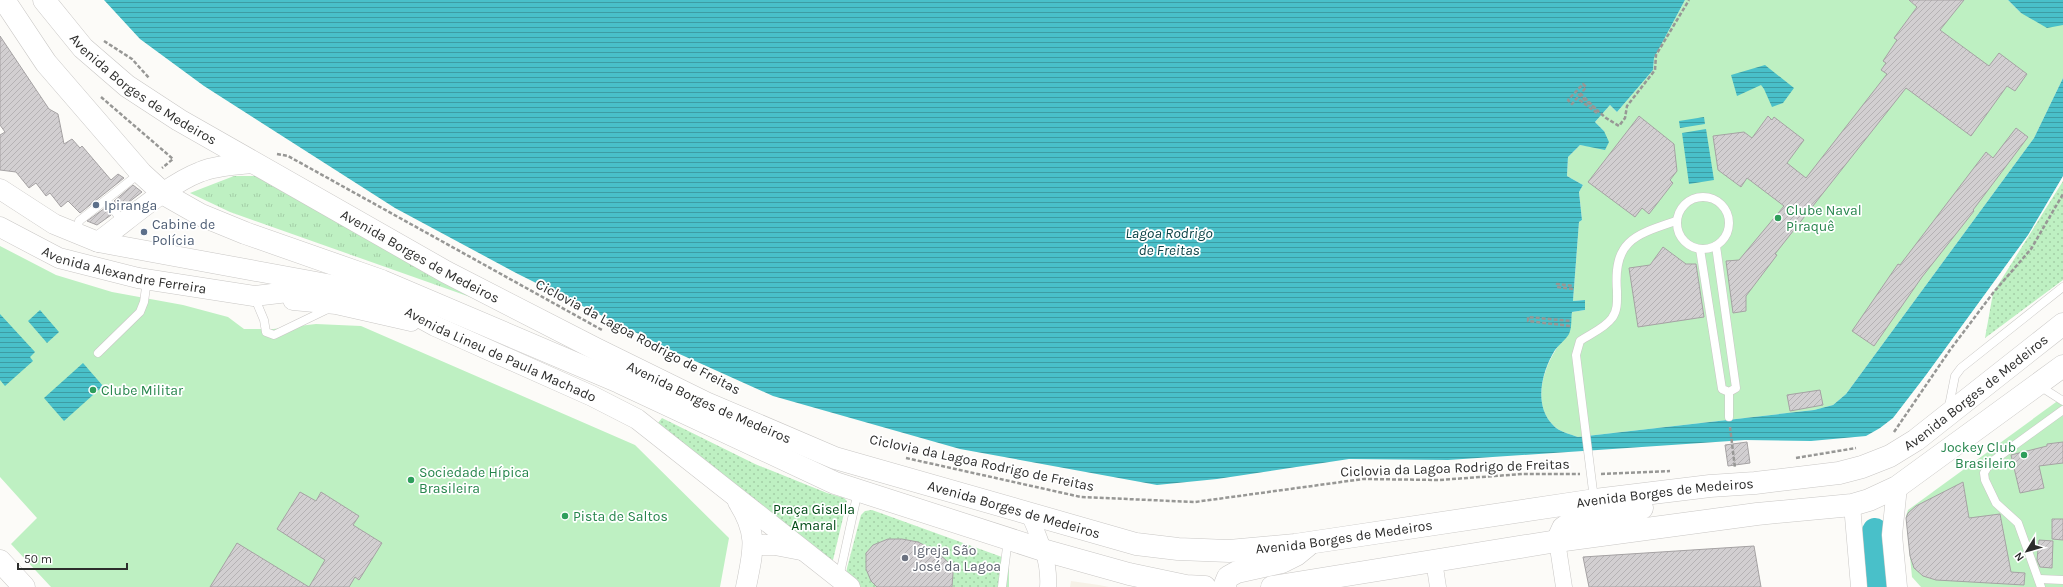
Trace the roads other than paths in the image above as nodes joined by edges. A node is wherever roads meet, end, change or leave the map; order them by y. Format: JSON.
{"nodes":[{"id":1,"x":44,"y":0,"type":"edge"},
{"id":2,"x":5,"y":8,"type":"edge"},
{"id":3,"x":252,"y":163,"type":"junction"},
{"id":4,"x":150,"y":172,"type":"junction"},
{"id":5,"x":1,"y":194,"type":"edge"},
{"id":6,"x":164,"y":194,"type":"junction"},
{"id":7,"x":106,"y":200,"type":"junction"},
{"id":8,"x":1676,"y":221,"type":"junction"},
{"id":9,"x":124,"y":222,"type":"junction"},
{"id":10,"x":0,"y":227,"type":"edge"},
{"id":11,"x":77,"y":234,"type":"junction"},
{"id":12,"x":98,"y":242,"type":"junction"},
{"id":13,"x":1716,"y":246,"type":"junction"},
{"id":14,"x":1700,"y":249,"type":"junction"},
{"id":15,"x":147,"y":279,"type":"junction"},
{"id":16,"x":382,"y":281,"type":"junction"},
{"id":17,"x":2063,"y":288,"type":"edge"},
{"id":18,"x":1723,"y":294,"type":"junction"},
{"id":19,"x":337,"y":295,"type":"junction"},
{"id":20,"x":254,"y":296,"type":"junction"},
{"id":21,"x":1707,"y":297,"type":"junction"},
{"id":22,"x":1727,"y":324,"type":"junction"},
{"id":23,"x":2063,"y":324,"type":"edge"},
{"id":24,"x":1712,"y":325,"type":"junction"},
{"id":25,"x":98,"y":353,"type":"dead end"},
{"id":26,"x":1731,"y":353,"type":"junction"},
{"id":27,"x":1717,"y":354,"type":"junction"},
{"id":28,"x":2063,"y":366,"type":"edge"},
{"id":29,"x":2038,"y":385,"type":"junction"},
{"id":30,"x":1729,"y":392,"type":"junction"},
{"id":31,"x":2063,"y":401,"type":"edge"},
{"id":32,"x":2063,"y":410,"type":"edge"},
{"id":33,"x":1947,"y":415,"type":"junction"},
{"id":34,"x":1729,"y":417,"type":"road end"},
{"id":35,"x":1731,"y":473,"type":"junction"},
{"id":36,"x":1897,"y":487,"type":"junction"},
{"id":37,"x":858,"y":490,"type":"junction"},
{"id":38,"x":1594,"y":493,"type":"junction"},
{"id":39,"x":734,"y":495,"type":"junction"},
{"id":40,"x":1852,"y":505,"type":"junction"},
{"id":41,"x":1029,"y":514,"type":"junction"},
{"id":42,"x":1008,"y":539,"type":"junction"},
{"id":43,"x":1557,"y":542,"type":"junction"},
{"id":44,"x":1310,"y":544,"type":"junction"},
{"id":45,"x":754,"y":545,"type":"junction"},
{"id":46,"x":803,"y":550,"type":"junction"},
{"id":47,"x":1043,"y":550,"type":"junction"},
{"id":48,"x":0,"y":561,"type":"edge"},
{"id":49,"x":1434,"y":561,"type":"junction"},
{"id":50,"x":2063,"y":580,"type":"edge"},
{"id":51,"x":844,"y":582,"type":"edge"},
{"id":52,"x":2041,"y":583,"type":"edge"},
{"id":53,"x":24,"y":587,"type":"edge"},
{"id":54,"x":746,"y":587,"type":"edge"},
{"id":55,"x":1002,"y":587,"type":"edge"},
{"id":56,"x":1048,"y":587,"type":"edge"},
{"id":57,"x":1205,"y":587,"type":"edge"},
{"id":58,"x":1224,"y":587,"type":"edge"},
{"id":59,"x":1272,"y":587,"type":"edge"},
{"id":60,"x":1438,"y":587,"type":"edge"},
{"id":61,"x":1564,"y":587,"type":"edge"},
{"id":62,"x":1859,"y":587,"type":"edge"},
{"id":63,"x":1896,"y":587,"type":"edge"}],
"edges":[{"from":1,"to":3,"type":"main road","name":"Avenida Borges de Medeiros"},
{"from":2,"to":4,"type":"main road","name":"Avenida Borges de Medeiros"},
{"from":3,"to":6,"type":"street","name":"Avenida Alexandre Ferreira"},
{"from":3,"to":41,"type":"main road","name":"Avenida Borges de Medeiros"},
{"from":4,"to":6,"type":"main road","name":"Avenida Borges de Medeiros"},
{"from":4,"to":7,"type":"lane"},
{"from":5,"to":11,"type":"street","name":"Avenida Alexandre Ferreira"},
{"from":6,"to":9,"type":"street","name":"Avenida Alexandre Ferreira"},
{"from":6,"to":16,"type":"main road","name":"Avenida Borges de Medeiros"},
{"from":7,"to":9,"type":"lane"},
{"from":7,"to":11,"type":"lane"},
{"from":8,"to":13,"type":"lane"},
{"from":8,"to":14,"type":"lane"},
{"from":8,"to":38,"type":"lane"},
{"from":9,"to":12,"type":"street","name":"Avenida Alexandre Ferreira"},
{"from":10,"to":15,"type":"street","name":"Avenida Alexandre Ferreira"},
{"from":11,"to":12,"type":"street","name":"Avenida Alexandre Ferreira"},
{"from":12,"to":19,"type":"street","name":"Avenida Lineu de Paula Machado"},
{"from":13,"to":14,"type":"lane"},
{"from":13,"to":18,"type":"lane"},
{"from":14,"to":21,"type":"lane"},
{"from":15,"to":20,"type":"street","name":"Avenida Alexandre Ferreira"},
{"from":15,"to":25,"type":"lane"},
{"from":16,"to":19,"type":"street","name":"Avenida Alexandre Ferreira"},
{"from":16,"to":37,"type":"main road","name":"Avenida Borges de Medeiros"},
{"from":17,"to":33,"type":"lane"},
{"from":18,"to":21,"type":"lane"},
{"from":18,"to":22,"type":"lane"},
{"from":19,"to":20,"type":"street","name":"Avenida Alexandre Ferreira"},
{"from":19,"to":20,"type":"lane"},
{"from":19,"to":39,"type":"street","name":"Avenida Lineu de Paula Machado"},
{"from":21,"to":24,"type":"lane"},
{"from":22,"to":24,"type":"lane"},
{"from":22,"to":26,"type":"lane"},
{"from":23,"to":33,"type":"main road","name":"Avenida Borges de Medeiros"},
{"from":24,"to":27,"type":"lane"},
{"from":26,"to":27,"type":"lane"},
{"from":26,"to":30,"type":"lane"},
{"from":27,"to":30,"type":"lane"},
{"from":28,"to":29,"type":"main road","name":"Avenida Borges de Medeiros"},
{"from":29,"to":31,"type":"lane"},
{"from":29,"to":36,"type":"main road","name":"Avenida Borges de Medeiros"},
{"from":30,"to":34,"type":"lane"},
{"from":32,"to":52,"type":"lane"},
{"from":33,"to":35,"type":"main road","name":"Avenida Borges de Medeiros"},
{"from":35,"to":38,"type":"main road","name":"Avenida Borges de Medeiros"},
{"from":35,"to":43,"type":"main road"},
{"from":36,"to":40,"type":"main road","name":"Avenida Borges de Medeiros"},
{"from":36,"to":63,"type":"street"},
{"from":37,"to":42,"type":"main road","name":"Avenida Borges de Medeiros"},
{"from":37,"to":51,"type":"lane"},
{"from":38,"to":44,"type":"main road","name":"Avenida Borges de Medeiros"},
{"from":39,"to":45,"type":"street"},
{"from":39,"to":46,"type":"street","name":"Avenida Lineu de Paula Machado"},
{"from":40,"to":43,"type":"main road","name":"Avenida Borges de Medeiros"},
{"from":40,"to":62,"type":"street"},
{"from":41,"to":44,"type":"main road","name":"Avenida Borges de Medeiros"},
{"from":41,"to":47,"type":"street"},
{"from":42,"to":47,"type":"main road","name":"Avenida Borges de Medeiros"},
{"from":42,"to":55,"type":"lane"},
{"from":43,"to":49,"type":"main road","name":"Avenida Borges de Medeiros"},
{"from":43,"to":61,"type":"street"},
{"from":44,"to":58,"type":"main road"},
{"from":45,"to":46,"type":"street"},
{"from":45,"to":54,"type":"street"},
{"from":46,"to":51,"type":"street","name":"Avenida Lineu de Paula Machado"},
{"from":47,"to":56,"type":"street"},
{"from":47,"to":57,"type":"main road","name":"Avenida Borges de Medeiros"},
{"from":48,"to":53,"type":"main road"},
{"from":49,"to":59,"type":"main road","name":"Avenida Borges de Medeiros"},
{"from":49,"to":60,"type":"street"},
{"from":50,"to":52,"type":"lane"}]}
